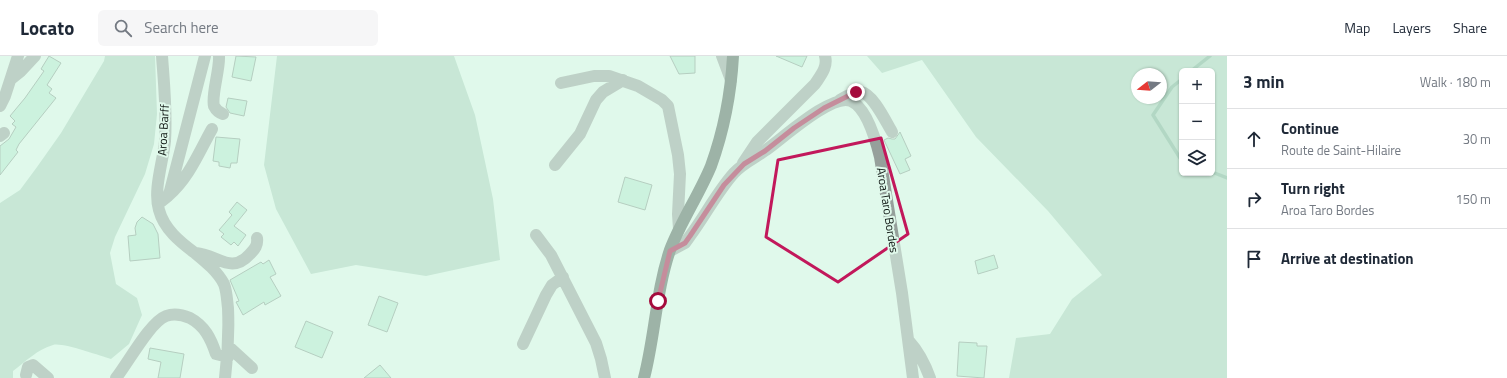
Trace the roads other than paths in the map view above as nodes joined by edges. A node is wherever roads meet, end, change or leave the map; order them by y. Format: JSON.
{"nodes":[{"id":1,"x":18,"y":56,"type":"edge"},
{"id":2,"x":36,"y":56,"type":"edge"},
{"id":3,"x":162,"y":56,"type":"edge"},
{"id":4,"x":205,"y":56,"type":"edge"},
{"id":5,"x":219,"y":56,"type":"edge"},
{"id":6,"x":722,"y":56,"type":"edge"},
{"id":7,"x":733,"y":56,"type":"edge"},
{"id":8,"x":825,"y":56,"type":"edge"},
{"id":9,"x":623,"y":80,"type":"junction"},
{"id":10,"x":731,"y":80,"type":"junction"},
{"id":11,"x":561,"y":83,"type":"dead end"},
{"id":12,"x":6,"y":85,"type":"edge"},
{"id":13,"x":838,"y":101,"type":"junction"},
{"id":14,"x":0,"y":106,"type":"edge"},
{"id":15,"x":223,"y":114,"type":"dead end"},
{"id":16,"x":212,"y":129,"type":"dead end"},
{"id":17,"x":892,"y":132,"type":"dead end"},
{"id":18,"x":555,"y":165,"type":"dead end"},
{"id":19,"x":741,"y":166,"type":"junction"},
{"id":20,"x":168,"y":196,"type":"junction"},
{"id":21,"x":158,"y":204,"type":"junction"},
{"id":22,"x":679,"y":229,"type":"junction"},
{"id":23,"x":536,"y":235,"type":"dead end"},
{"id":24,"x":258,"y":238,"type":"dead end"},
{"id":25,"x":670,"y":251,"type":"junction"},
{"id":26,"x":195,"y":253,"type":"junction"},
{"id":27,"x":563,"y":277,"type":"junction"},
{"id":28,"x":909,"y":340,"type":"junction"},
{"id":29,"x":523,"y":344,"type":"dead end"},
{"id":30,"x":228,"y":352,"type":"junction"},
{"id":31,"x":252,"y":368,"type":"dead end"},
{"id":32,"x":26,"y":375,"type":"dead end"},
{"id":33,"x":48,"y":378,"type":"edge"},
{"id":34,"x":116,"y":378,"type":"edge"},
{"id":35,"x":225,"y":378,"type":"edge"},
{"id":36,"x":605,"y":378,"type":"edge"},
{"id":37,"x":644,"y":378,"type":"edge"},
{"id":38,"x":913,"y":378,"type":"edge"},
{"id":39,"x":930,"y":378,"type":"edge"}],
"edges":[{"from":1,"to":12,"type":"street"},
{"from":2,"to":12,"type":"street"},
{"from":3,"to":21,"type":"street","name":"Aroa Barff"},
{"from":4,"to":20,"type":"street","name":"Aroa Barff"},
{"from":5,"to":15,"type":"street"},
{"from":6,"to":10,"type":"street"},
{"from":7,"to":10,"type":"main road"},
{"from":8,"to":19,"type":"street"},
{"from":9,"to":11,"type":"street"},
{"from":9,"to":18,"type":"street"},
{"from":9,"to":22,"type":"street"},
{"from":10,"to":22,"type":"main road"},
{"from":12,"to":14,"type":"street"},
{"from":13,"to":17,"type":"street"},
{"from":13,"to":19,"type":"street"},
{"from":13,"to":28,"type":"street","name":"Aroa Taro Bordes"},
{"from":16,"to":20,"type":"street"},
{"from":19,"to":25,"type":"street"},
{"from":20,"to":21,"type":"street"},
{"from":21,"to":26,"type":"street","name":"Aroa Barff"},
{"from":22,"to":25,"type":"main road"},
{"from":23,"to":27,"type":"street"},
{"from":24,"to":26,"type":"street","name":"Aroa Barff"},
{"from":25,"to":37,"type":"main road"},
{"from":26,"to":30,"type":"street","name":"Aroa Barff"},
{"from":27,"to":29,"type":"street"},
{"from":27,"to":36,"type":"street"},
{"from":28,"to":38,"type":"street","name":"Aroa Taro Bordes"},
{"from":28,"to":39,"type":"street","name":"Aroa Taro Bordes"},
{"from":30,"to":31,"type":"street"},
{"from":30,"to":34,"type":"street"},
{"from":30,"to":35,"type":"street","name":"Aroa Barff"},
{"from":32,"to":33,"type":"street"}]}
